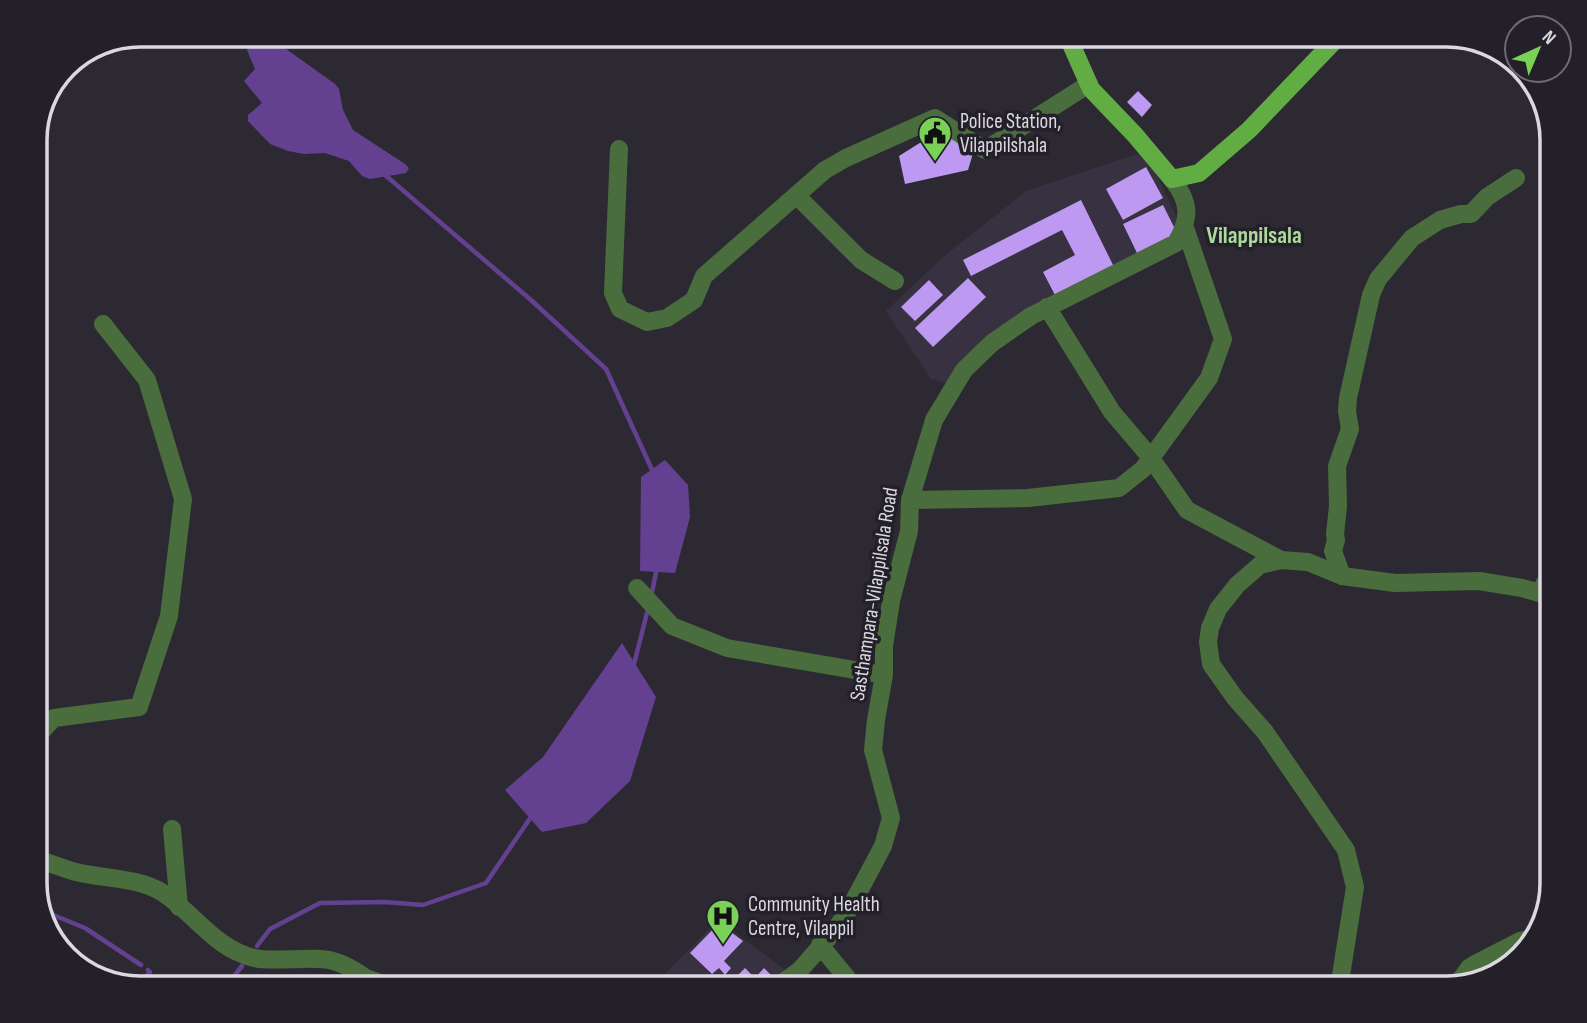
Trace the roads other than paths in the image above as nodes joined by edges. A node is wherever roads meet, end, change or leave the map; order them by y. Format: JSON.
{"nodes":[{"id":1,"x":1072,"y":47,"type":"edge"},
{"id":2,"x":1329,"y":47,"type":"edge"},
{"id":3,"x":1088,"y":83,"type":"junction"},
{"id":4,"x":619,"y":149,"type":"dead end"},
{"id":5,"x":1172,"y":178,"type":"junction"},
{"id":6,"x":1516,"y":178,"type":"dead end"},
{"id":7,"x":796,"y":195,"type":"junction"},
{"id":8,"x":1185,"y":228,"type":"junction"},
{"id":9,"x":895,"y":281,"type":"dead end"},
{"id":10,"x":1047,"y":307,"type":"junction"},
{"id":11,"x":103,"y":324,"type":"dead end"},
{"id":12,"x":1151,"y":458,"type":"junction"},
{"id":13,"x":910,"y":500,"type":"junction"},
{"id":14,"x":1281,"y":559,"type":"junction"},
{"id":15,"x":1342,"y":576,"type":"junction"},
{"id":16,"x":637,"y":588,"type":"dead end"},
{"id":17,"x":1540,"y":593,"type":"edge"},
{"id":18,"x":884,"y":675,"type":"junction"},
{"id":19,"x":47,"y":725,"type":"edge"},
{"id":20,"x":172,"y":829,"type":"dead end"},
{"id":21,"x":47,"y":863,"type":"edge"},
{"id":22,"x":179,"y":907,"type":"junction"},
{"id":23,"x":1519,"y":942,"type":"edge"},
{"id":24,"x":820,"y":945,"type":"junction"},
{"id":25,"x":1465,"y":974,"type":"edge"},
{"id":26,"x":357,"y":976,"type":"edge"},
{"id":27,"x":792,"y":976,"type":"edge"},
{"id":28,"x":845,"y":976,"type":"edge"},
{"id":29,"x":1341,"y":976,"type":"edge"}],
"edges":[{"from":1,"to":3,"type":"main road"},
{"from":2,"to":5,"type":"main road"},
{"from":3,"to":5,"type":"main road"},
{"from":3,"to":7,"type":"street"},
{"from":4,"to":7,"type":"street"},
{"from":5,"to":8,"type":"street"},
{"from":6,"to":15,"type":"street"},
{"from":7,"to":9,"type":"street"},
{"from":8,"to":10,"type":"street","name":"Sasthampara-Vilappilsala Road"},
{"from":8,"to":12,"type":"street"},
{"from":10,"to":12,"type":"street"},
{"from":10,"to":13,"type":"street","name":"Sasthampara-Vilappilsala Road"},
{"from":11,"to":19,"type":"street"},
{"from":12,"to":13,"type":"street"},
{"from":12,"to":14,"type":"street"},
{"from":13,"to":18,"type":"street","name":"Sasthampara-Vilappilsala Road"},
{"from":14,"to":15,"type":"street"},
{"from":14,"to":29,"type":"street"},
{"from":15,"to":17,"type":"street"},
{"from":16,"to":18,"type":"street"},
{"from":18,"to":24,"type":"street","name":"Sasthampara-Vilappilsala Road"},
{"from":20,"to":22,"type":"street"},
{"from":21,"to":22,"type":"street"},
{"from":22,"to":26,"type":"street"},
{"from":23,"to":25,"type":"street"},
{"from":24,"to":27,"type":"street","name":"Sasthampara-Vilappilsala Road"},
{"from":24,"to":28,"type":"street"}]}
